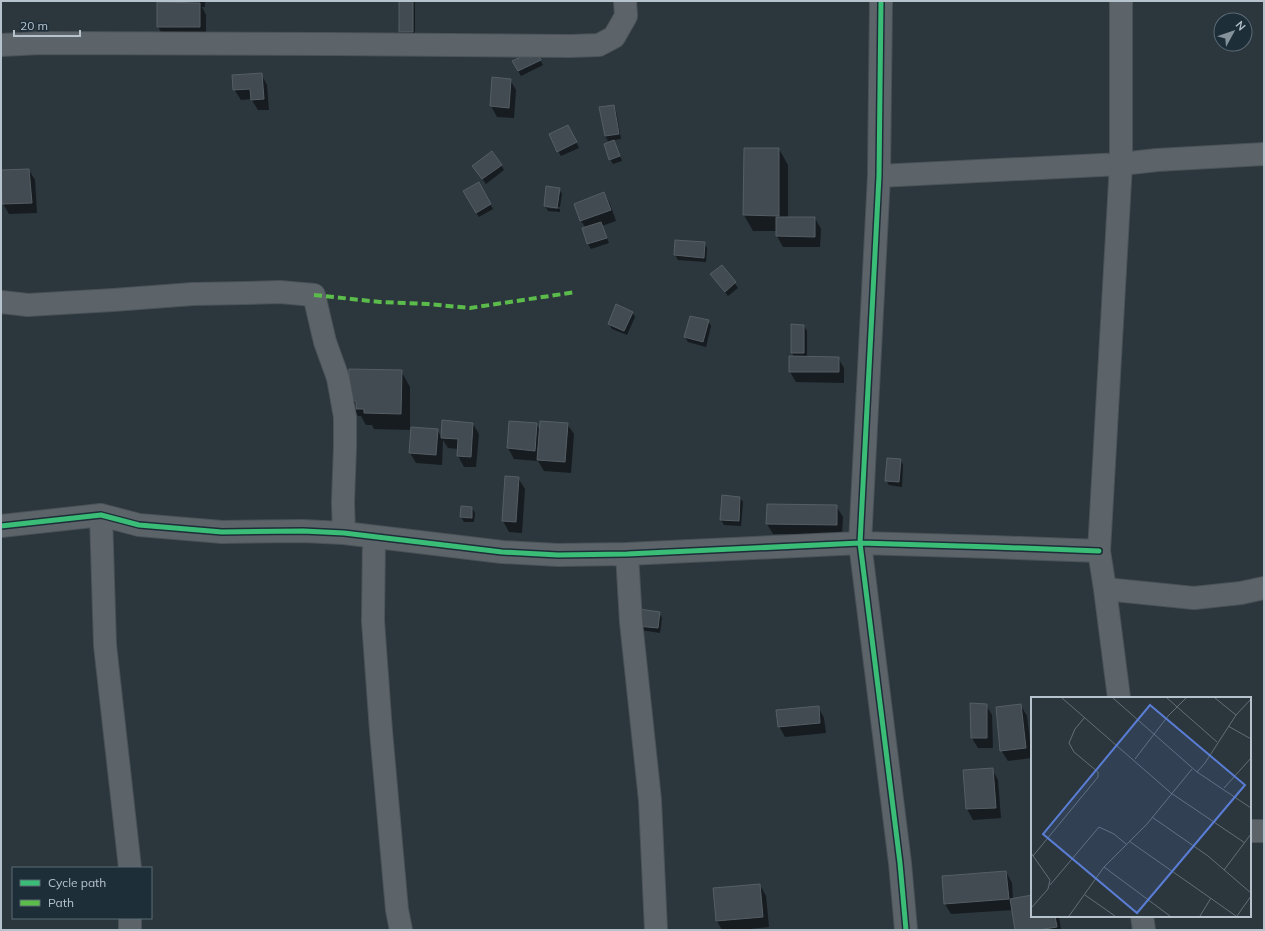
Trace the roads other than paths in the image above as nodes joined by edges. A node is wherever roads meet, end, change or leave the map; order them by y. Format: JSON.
{"nodes":[{"id":1,"x":626,"y":1,"type":"edge"},
{"id":2,"x":882,"y":1,"type":"edge"},
{"id":3,"x":1121,"y":1,"type":"edge"},
{"id":4,"x":1,"y":45,"type":"edge"},
{"id":5,"x":1264,"y":154,"type":"edge"},
{"id":6,"x":1121,"y":164,"type":"junction"},
{"id":7,"x":879,"y":176,"type":"junction"},
{"id":8,"x":1,"y":302,"type":"edge"},
{"id":9,"x":101,"y":515,"type":"junction"},
{"id":10,"x":1,"y":526,"type":"edge"},
{"id":11,"x":344,"y":533,"type":"junction"},
{"id":12,"x":374,"y":537,"type":"junction"},
{"id":13,"x":860,"y":543,"type":"junction"},
{"id":14,"x":1098,"y":551,"type":"junction"},
{"id":15,"x":627,"y":554,"type":"junction"},
{"id":16,"x":1264,"y":588,"type":"edge"},
{"id":17,"x":1105,"y":589,"type":"junction"},
{"id":18,"x":1119,"y":697,"type":"edge"},
{"id":19,"x":1251,"y":831,"type":"edge"},
{"id":20,"x":1264,"y":831,"type":"edge"},
{"id":21,"x":130,"y":867,"type":"edge"},
{"id":22,"x":1142,"y":917,"type":"edge"},
{"id":23,"x":130,"y":919,"type":"edge"},
{"id":24,"x":130,"y":930,"type":"edge"},
{"id":25,"x":401,"y":930,"type":"edge"},
{"id":26,"x":656,"y":930,"type":"edge"},
{"id":27,"x":906,"y":930,"type":"edge"},
{"id":28,"x":1144,"y":930,"type":"edge"}],
"edges":[{"from":1,"to":4,"type":"street"},
{"from":2,"to":7,"type":"street"},
{"from":3,"to":6,"type":"street"},
{"from":5,"to":6,"type":"street"},
{"from":6,"to":7,"type":"street"},
{"from":6,"to":14,"type":"street"},
{"from":7,"to":13,"type":"street"},
{"from":8,"to":11,"type":"street"},
{"from":9,"to":10,"type":"street"},
{"from":9,"to":11,"type":"street"},
{"from":9,"to":21,"type":"street"},
{"from":11,"to":12,"type":"street"},
{"from":12,"to":15,"type":"street"},
{"from":12,"to":25,"type":"street"},
{"from":13,"to":14,"type":"street"},
{"from":13,"to":15,"type":"street"},
{"from":13,"to":27,"type":"street"},
{"from":14,"to":17,"type":"street"},
{"from":15,"to":26,"type":"street"},
{"from":16,"to":17,"type":"street"},
{"from":17,"to":18,"type":"street"},
{"from":19,"to":20,"type":"street"},
{"from":22,"to":28,"type":"street"},
{"from":23,"to":24,"type":"street"}]}
